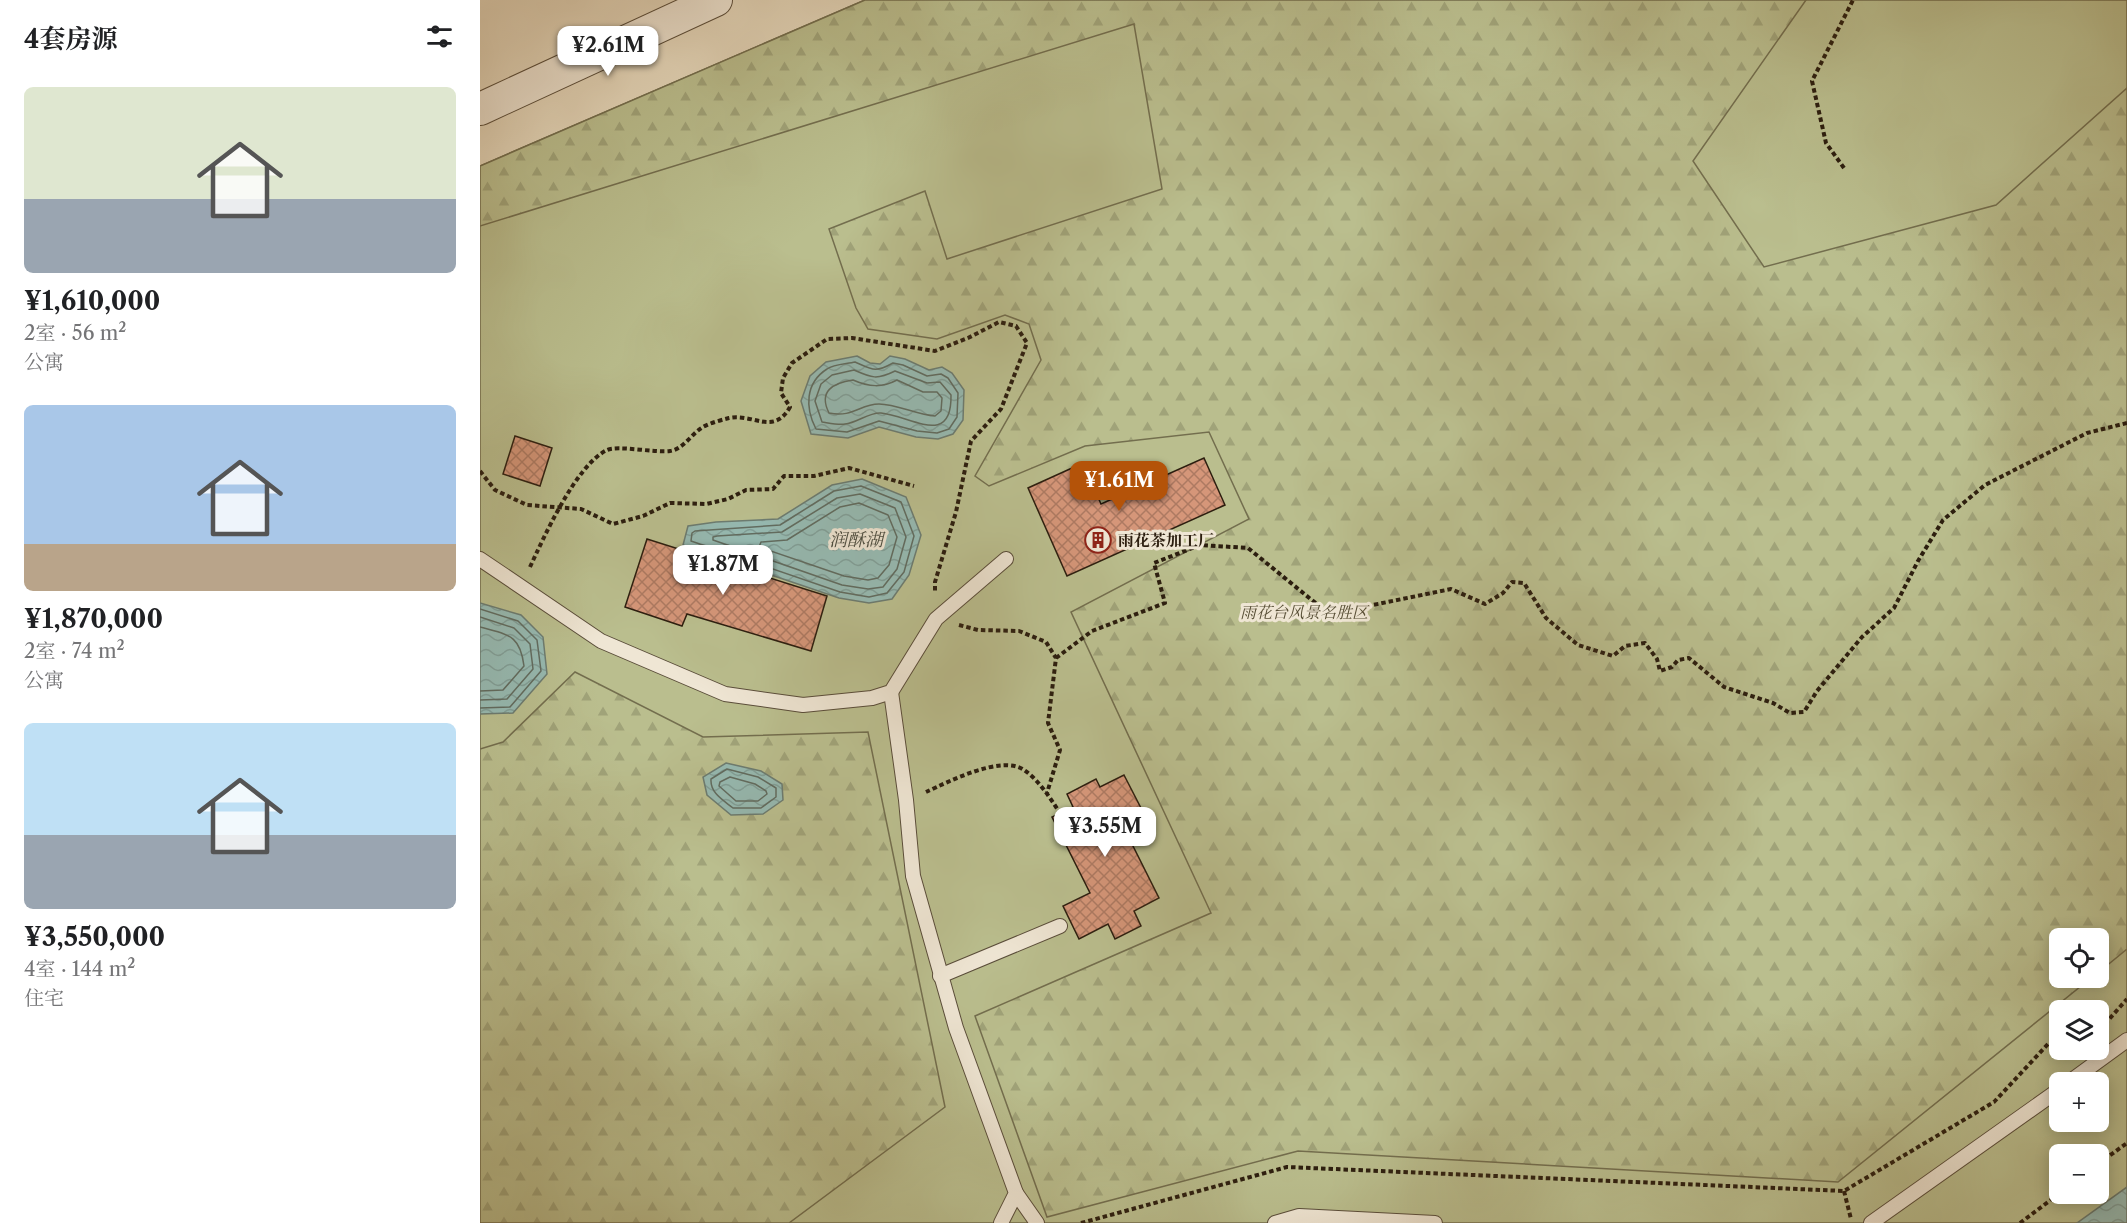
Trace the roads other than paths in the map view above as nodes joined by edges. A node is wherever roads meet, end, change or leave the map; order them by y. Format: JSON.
{"nodes":[{"id":1,"x":716,"y":0,"type":"edge"},
{"id":2,"x":480,"y":109,"type":"edge"},
{"id":3,"x":480,"y":559,"type":"edge"},
{"id":4,"x":1006,"y":559,"type":"dead end"},
{"id":5,"x":891,"y":692,"type":"junction"},
{"id":6,"x":1060,"y":926,"type":"dead end"},
{"id":7,"x":940,"y":976,"type":"junction"},
{"id":8,"x":2127,"y":1040,"type":"edge"},
{"id":9,"x":2083,"y":1072,"type":"edge"},
{"id":10,"x":2049,"y":1097,"type":"edge"},
{"id":11,"x":1016,"y":1193,"type":"junction"},
{"id":12,"x":1002,"y":1223,"type":"edge"},
{"id":13,"x":1037,"y":1223,"type":"edge"},
{"id":14,"x":1275,"y":1223,"type":"edge"},
{"id":15,"x":1436,"y":1223,"type":"edge"},
{"id":16,"x":1871,"y":1223,"type":"edge"}],
"edges":[{"from":1,"to":2,"type":"street"},
{"from":3,"to":5,"type":"lane"},
{"from":4,"to":5,"type":"lane"},
{"from":5,"to":7,"type":"lane"},
{"from":6,"to":7,"type":"lane"},
{"from":7,"to":11,"type":"lane"},
{"from":8,"to":9,"type":"lane"},
{"from":10,"to":16,"type":"lane"},
{"from":11,"to":12,"type":"lane"},
{"from":11,"to":13,"type":"lane"},
{"from":14,"to":15,"type":"lane"}]}
